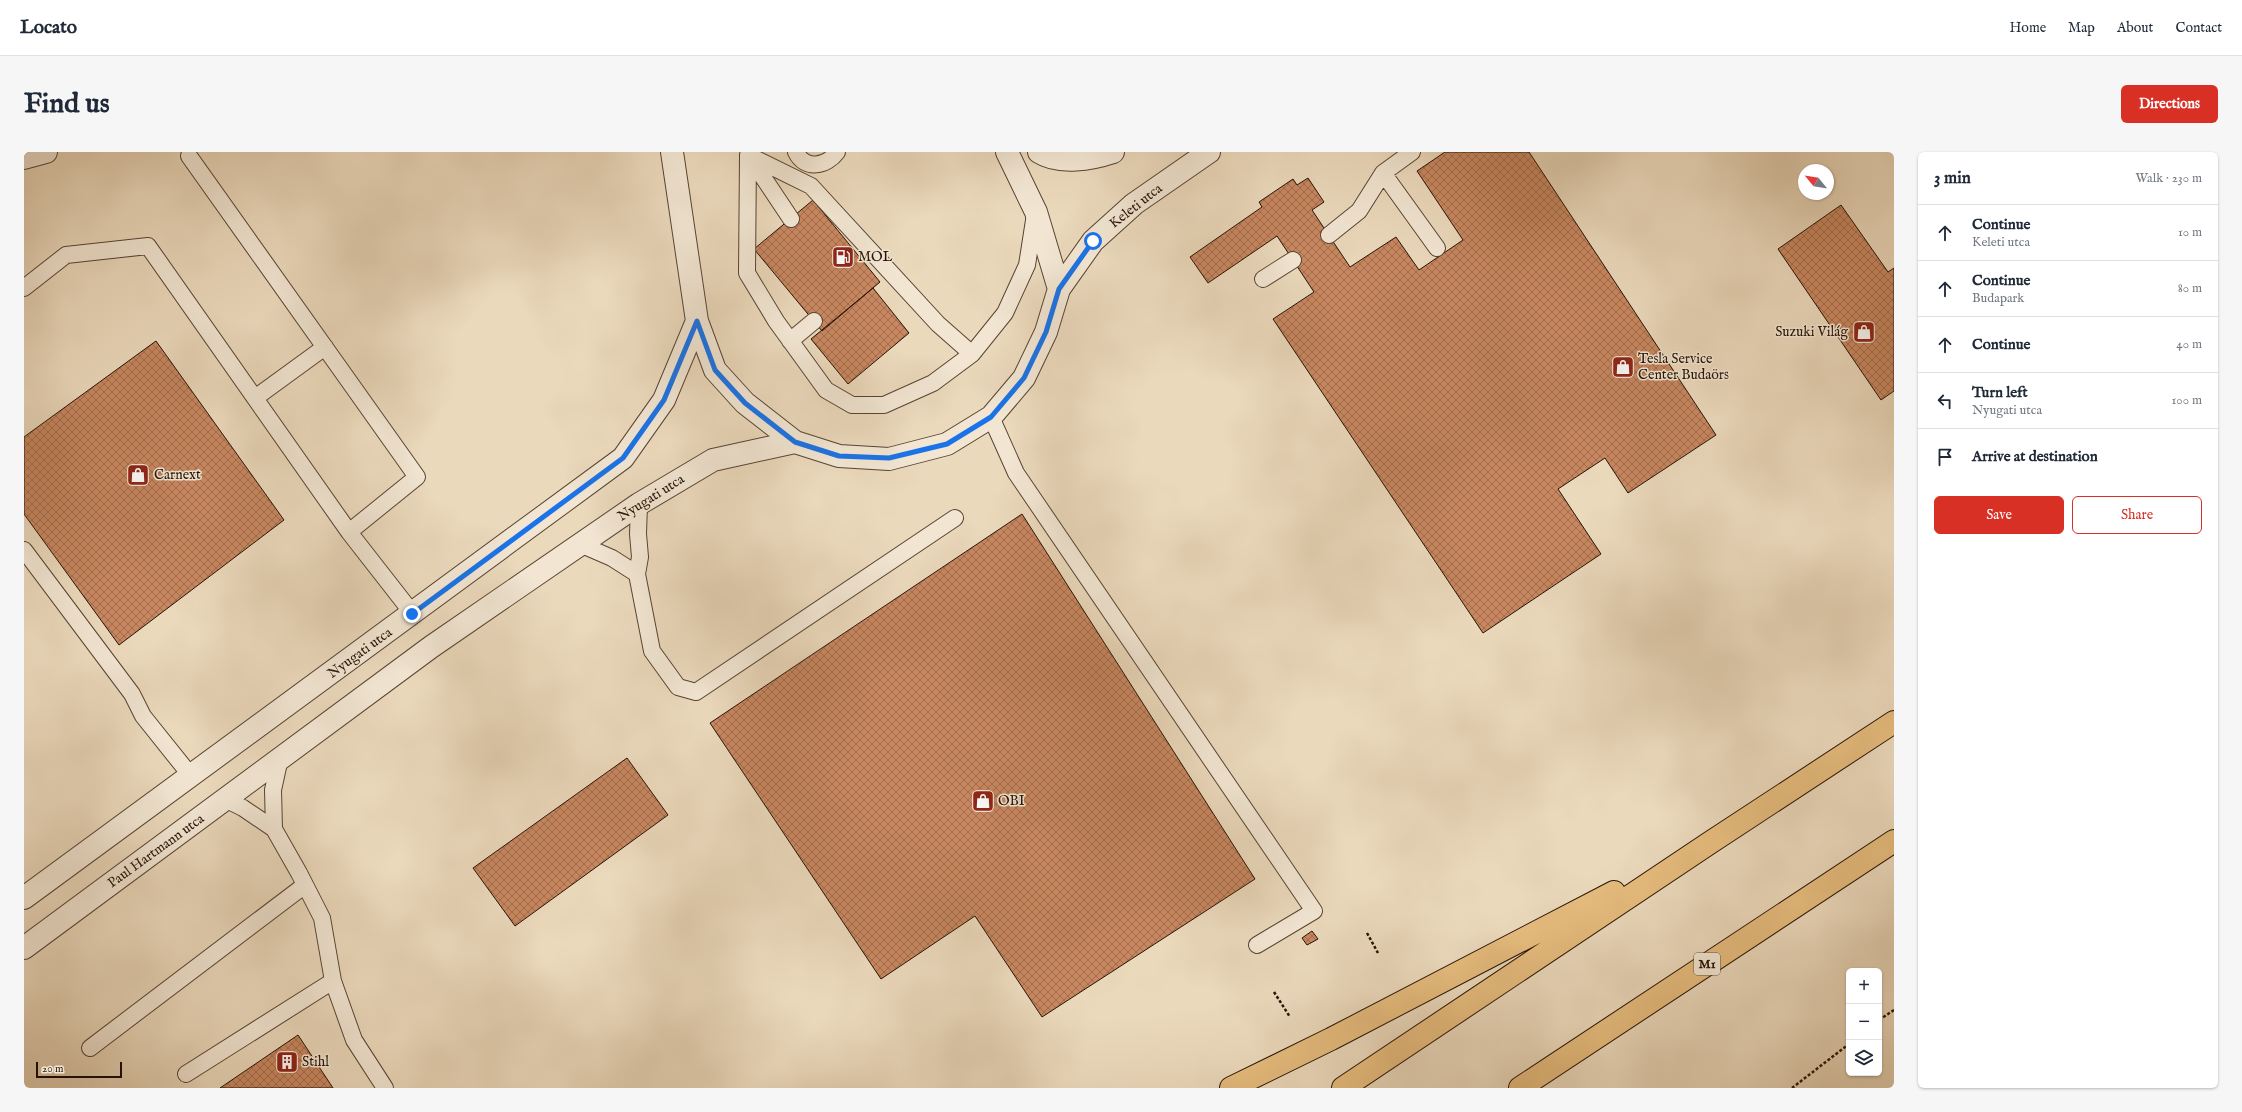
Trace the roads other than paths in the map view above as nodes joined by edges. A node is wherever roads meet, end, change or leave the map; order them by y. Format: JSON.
{"nodes":[{"id":1,"x":46,"y":152,"type":"edge"},
{"id":2,"x":672,"y":152,"type":"edge"},
{"id":3,"x":796,"y":152,"type":"edge"},
{"id":4,"x":837,"y":152,"type":"edge"},
{"id":5,"x":1007,"y":152,"type":"edge"},
{"id":6,"x":1040,"y":152,"type":"edge"},
{"id":7,"x":1113,"y":152,"type":"edge"},
{"id":8,"x":1209,"y":152,"type":"edge"},
{"id":9,"x":1412,"y":152,"type":"edge"},
{"id":10,"x":747,"y":153,"type":"edge"},
{"id":11,"x":189,"y":156,"type":"dead end"},
{"id":12,"x":24,"y":158,"type":"edge"},
{"id":13,"x":1383,"y":173,"type":"junction"},
{"id":14,"x":1036,"y":212,"type":"junction"},
{"id":15,"x":791,"y":219,"type":"dead end"},
{"id":16,"x":1329,"y":235,"type":"dead end"},
{"id":17,"x":1437,"y":248,"type":"dead end"},
{"id":18,"x":1293,"y":260,"type":"dead end"},
{"id":19,"x":1264,"y":280,"type":"dead end"},
{"id":20,"x":24,"y":288,"type":"edge"},
{"id":21,"x":1059,"y":289,"type":"junction"},
{"id":22,"x":697,"y":321,"type":"junction"},
{"id":23,"x":814,"y":321,"type":"dead end"},
{"id":24,"x":790,"y":341,"type":"junction"},
{"id":25,"x":325,"y":348,"type":"junction"},
{"id":26,"x":972,"y":354,"type":"junction"},
{"id":27,"x":255,"y":398,"type":"junction"},
{"id":28,"x":991,"y":417,"type":"junction"},
{"id":29,"x":795,"y":442,"type":"junction"},
{"id":30,"x":639,"y":504,"type":"junction"},
{"id":31,"x":955,"y":518,"type":"dead end"},
{"id":32,"x":349,"y":532,"type":"junction"},
{"id":33,"x":582,"y":545,"type":"junction"},
{"id":34,"x":24,"y":550,"type":"edge"},
{"id":35,"x":637,"y":574,"type":"junction"},
{"id":36,"x":412,"y":614,"type":"junction"},
{"id":37,"x":1894,"y":722,"type":"edge"},
{"id":38,"x":284,"y":756,"type":"junction"},
{"id":39,"x":191,"y":776,"type":"junction"},
{"id":40,"x":227,"y":800,"type":"junction"},
{"id":41,"x":274,"y":829,"type":"junction"},
{"id":42,"x":1894,"y":841,"type":"edge"},
{"id":43,"x":1711,"y":842,"type":"junction"},
{"id":44,"x":305,"y":885,"type":"junction"},
{"id":45,"x":24,"y":898,"type":"edge"},
{"id":46,"x":1257,"y":945,"type":"dead end"},
{"id":47,"x":24,"y":948,"type":"edge"},
{"id":48,"x":333,"y":981,"type":"junction"},
{"id":49,"x":90,"y":1048,"type":"dead end"},
{"id":50,"x":186,"y":1074,"type":"dead end"},
{"id":51,"x":385,"y":1088,"type":"edge"},
{"id":52,"x":1230,"y":1088,"type":"edge"},
{"id":53,"x":1343,"y":1088,"type":"edge"},
{"id":54,"x":1520,"y":1088,"type":"edge"}],
"edges":[{"from":1,"to":12,"type":"street"},
{"from":2,"to":22,"type":"street"},
{"from":3,"to":4,"type":"lane"},
{"from":5,"to":14,"type":"street"},
{"from":6,"to":7,"type":"street"},
{"from":8,"to":21,"type":"street","name":"Keleti utca"},
{"from":9,"to":13,"type":"lane"},
{"from":10,"to":15,"type":"lane"},
{"from":10,"to":24,"type":"lane"},
{"from":10,"to":26,"type":"lane"},
{"from":11,"to":25,"type":"lane"},
{"from":13,"to":16,"type":"lane"},
{"from":13,"to":17,"type":"lane"},
{"from":14,"to":21,"type":"street"},
{"from":14,"to":26,"type":"lane"},
{"from":18,"to":19,"type":"lane"},
{"from":20,"to":27,"type":"lane"},
{"from":21,"to":28,"type":"street"},
{"from":22,"to":29,"type":"street"},
{"from":22,"to":36,"type":"street","name":"Nyugati utca"},
{"from":23,"to":24,"type":"lane"},
{"from":24,"to":26,"type":"lane"},
{"from":25,"to":27,"type":"lane"},
{"from":25,"to":32,"type":"lane"},
{"from":27,"to":32,"type":"lane"},
{"from":28,"to":29,"type":"street"},
{"from":28,"to":46,"type":"lane"},
{"from":29,"to":30,"type":"street","name":"Nyugati utca"},
{"from":30,"to":33,"type":"street","name":"Nyugati utca"},
{"from":30,"to":35,"type":"lane"},
{"from":31,"to":35,"type":"lane"},
{"from":32,"to":36,"type":"lane"},
{"from":33,"to":35,"type":"lane"},
{"from":33,"to":38,"type":"street","name":"Nyugati utca"},
{"from":34,"to":39,"type":"lane"},
{"from":36,"to":39,"type":"street","name":"Nyugati utca"},
{"from":37,"to":43,"type":"highway"},
{"from":38,"to":40,"type":"street","name":"Paul Hartmann utca"},
{"from":38,"to":41,"type":"lane"},
{"from":39,"to":45,"type":"street"},
{"from":40,"to":41,"type":"lane"},
{"from":40,"to":47,"type":"street","name":"Paul Hartmann utca"},
{"from":41,"to":44,"type":"lane"},
{"from":42,"to":54,"type":"highway","number":"M1"},
{"from":43,"to":52,"type":"highway"},
{"from":43,"to":53,"type":"highway"},
{"from":44,"to":48,"type":"lane"},
{"from":44,"to":49,"type":"lane"},
{"from":48,"to":50,"type":"lane"},
{"from":48,"to":51,"type":"lane"}]}
